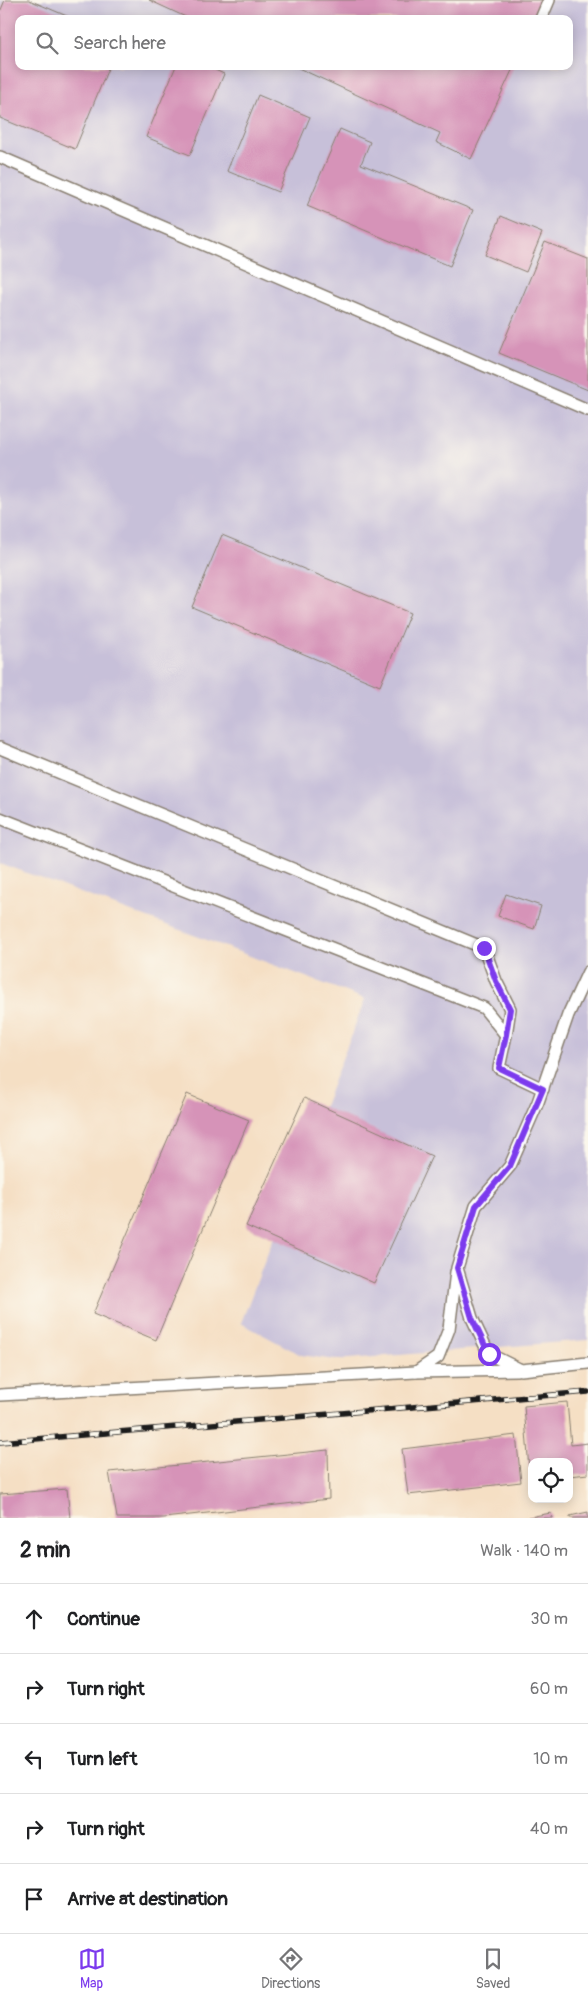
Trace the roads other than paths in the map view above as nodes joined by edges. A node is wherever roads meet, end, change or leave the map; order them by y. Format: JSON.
{"nodes":[{"id":1,"x":549,"y":0,"type":"edge"},
{"id":2,"x":543,"y":15,"type":"edge"},
{"id":3,"x":0,"y":157,"type":"edge"},
{"id":4,"x":588,"y":410,"type":"edge"},
{"id":5,"x":0,"y":748,"type":"edge"},
{"id":6,"x":0,"y":818,"type":"edge"},
{"id":7,"x":588,"y":972,"type":"edge"},
{"id":8,"x":506,"y":1035,"type":"junction"},
{"id":9,"x":543,"y":1089,"type":"junction"},
{"id":10,"x":457,"y":1268,"type":"junction"},
{"id":11,"x":588,"y":1363,"type":"edge"},
{"id":12,"x":521,"y":1370,"type":"junction"},
{"id":13,"x":416,"y":1372,"type":"junction"},
{"id":14,"x":0,"y":1394,"type":"edge"}],
"edges":[{"from":1,"to":2,"type":"lane"},
{"from":3,"to":4,"type":"lane"},
{"from":5,"to":8,"type":"lane"},
{"from":6,"to":8,"type":"lane"},
{"from":7,"to":9,"type":"lane"},
{"from":8,"to":9,"type":"lane"},
{"from":9,"to":10,"type":"lane"},
{"from":10,"to":12,"type":"lane"},
{"from":10,"to":13,"type":"lane"},
{"from":11,"to":12,"type":"lane"},
{"from":12,"to":13,"type":"lane"},
{"from":13,"to":14,"type":"lane"}]}
